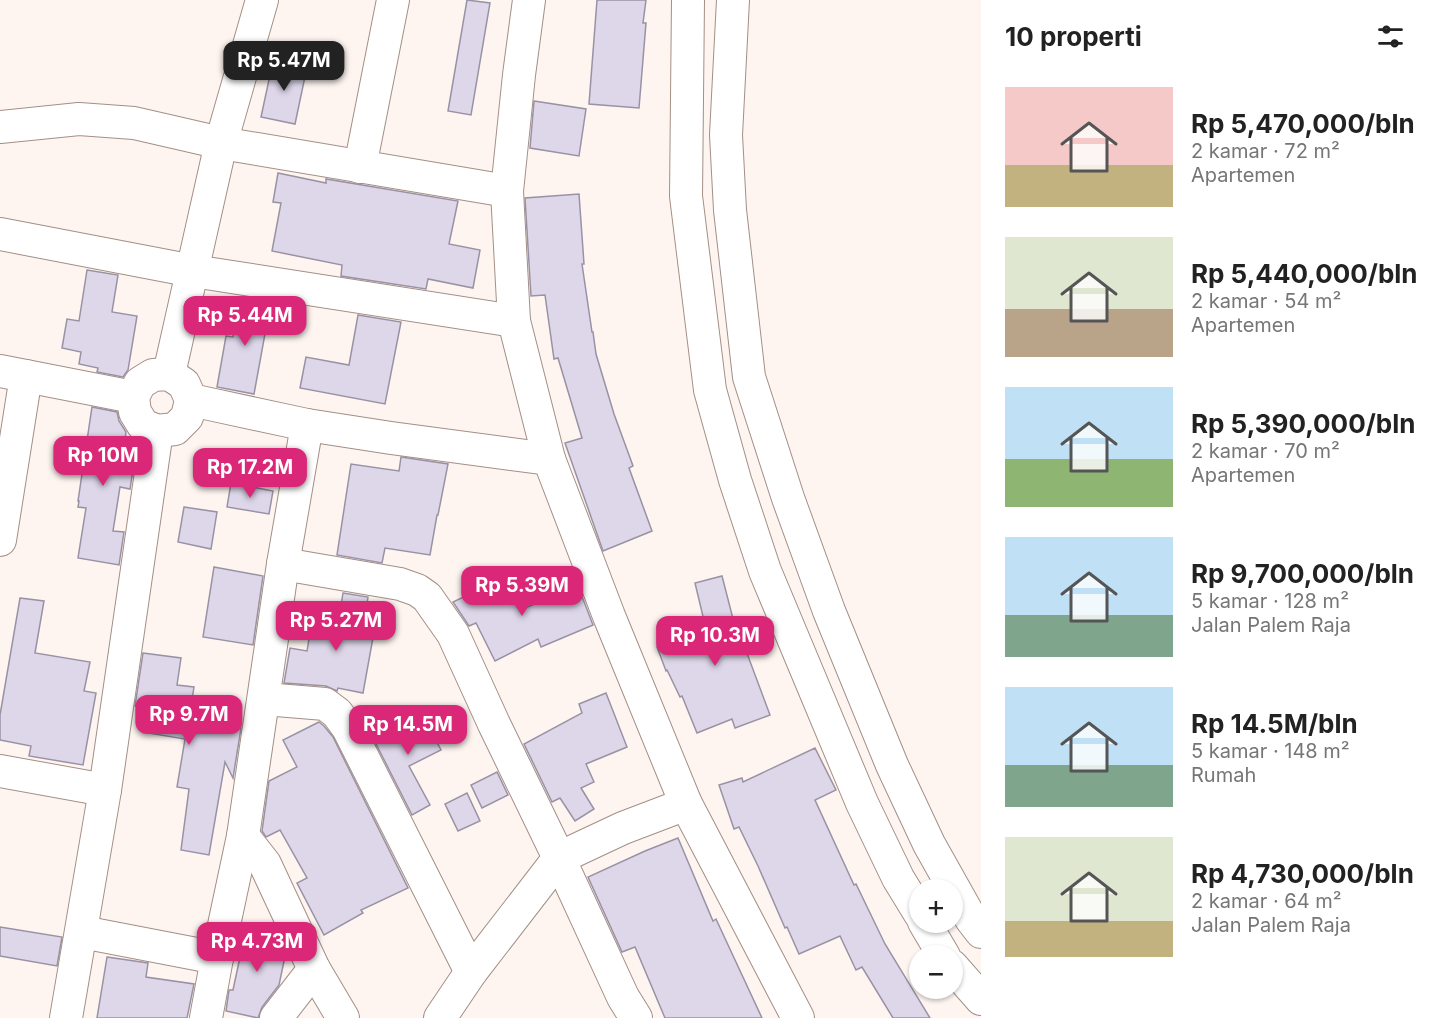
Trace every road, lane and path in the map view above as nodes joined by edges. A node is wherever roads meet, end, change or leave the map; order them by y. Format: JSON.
{"nodes":[{"id":1,"x":262,"y":0,"type":"edge"},
{"id":2,"x":393,"y":0,"type":"edge"},
{"id":3,"x":529,"y":0,"type":"edge"},
{"id":4,"x":688,"y":0,"type":"edge"},
{"id":5,"x":733,"y":0,"type":"edge"},
{"id":6,"x":0,"y":127,"type":"edge"},
{"id":7,"x":221,"y":143,"type":"junction"},
{"id":8,"x":360,"y":167,"type":"junction"},
{"id":9,"x":507,"y":191,"type":"junction"},
{"id":10,"x":0,"y":234,"type":"edge"},
{"id":11,"x":193,"y":271,"type":"junction"},
{"id":12,"x":514,"y":321,"type":"junction"},
{"id":13,"x":13,"y":374,"type":"edge"},
{"id":14,"x":169,"y":374,"type":"junction"},
{"id":15,"x":749,"y":377,"type":"junction"},
{"id":16,"x":710,"y":390,"type":"junction"},
{"id":17,"x":133,"y":397,"type":"junction"},
{"id":18,"x":191,"y":400,"type":"junction"},
{"id":19,"x":307,"y":425,"type":"junction"},
{"id":20,"x":158,"y":431,"type":"junction"},
{"id":21,"x":549,"y":459,"type":"junction"},
{"id":22,"x":2,"y":521,"type":"edge"},
{"id":23,"x":283,"y":564,"type":"junction"},
{"id":24,"x":264,"y":699,"type":"junction"},
{"id":25,"x":0,"y":771,"type":"edge"},
{"id":26,"x":105,"y":790,"type":"junction"},
{"id":27,"x":686,"y":804,"type":"junction"},
{"id":28,"x":243,"y":836,"type":"junction"},
{"id":29,"x":559,"y":858,"type":"junction"},
{"id":30,"x":909,"y":896,"type":"edge"},
{"id":31,"x":82,"y":932,"type":"junction"},
{"id":32,"x":981,"y":932,"type":"edge"},
{"id":33,"x":217,"y":958,"type":"junction"},
{"id":34,"x":314,"y":969,"type":"junction"},
{"id":35,"x":471,"y":972,"type":"junction"},
{"id":36,"x":963,"y":979,"type":"edge"},
{"id":37,"x":981,"y":999,"type":"edge"},
{"id":38,"x":623,"y":1011,"type":"edge"},
{"id":39,"x":66,"y":1018,"type":"edge"},
{"id":40,"x":206,"y":1018,"type":"edge"},
{"id":41,"x":276,"y":1018,"type":"edge"},
{"id":42,"x":343,"y":1018,"type":"edge"},
{"id":43,"x":440,"y":1018,"type":"edge"},
{"id":44,"x":798,"y":1018,"type":"edge"}],
"edges":[{"from":1,"to":7,"type":"street"},
{"from":2,"to":8,"type":"street"},
{"from":3,"to":9,"type":"street"},
{"from":4,"to":16,"type":"street"},
{"from":5,"to":15,"type":"street"},
{"from":6,"to":7,"type":"street"},
{"from":7,"to":8,"type":"street"},
{"from":7,"to":11,"type":"street"},
{"from":8,"to":9,"type":"street"},
{"from":9,"to":12,"type":"street"},
{"from":10,"to":11,"type":"street"},
{"from":11,"to":12,"type":"street"},
{"from":11,"to":14,"type":"street"},
{"from":12,"to":21,"type":"street"},
{"from":13,"to":17,"type":"street"},
{"from":13,"to":22,"type":"street"},
{"from":14,"to":17,"type":"street"},
{"from":14,"to":18,"type":"street"},
{"from":15,"to":16,"type":"street"},
{"from":15,"to":32,"type":"street"},
{"from":16,"to":30,"type":"street"},
{"from":17,"to":20,"type":"street"},
{"from":18,"to":19,"type":"street"},
{"from":18,"to":20,"type":"street"},
{"from":19,"to":21,"type":"street"},
{"from":19,"to":23,"type":"street"},
{"from":20,"to":26,"type":"street"},
{"from":21,"to":27,"type":"street"},
{"from":23,"to":24,"type":"street"},
{"from":23,"to":29,"type":"street"},
{"from":24,"to":28,"type":"street"},
{"from":24,"to":35,"type":"street"},
{"from":25,"to":26,"type":"street"},
{"from":26,"to":31,"type":"street"},
{"from":27,"to":29,"type":"street"},
{"from":27,"to":44,"type":"street"},
{"from":28,"to":33,"type":"street"},
{"from":28,"to":34,"type":"street"},
{"from":29,"to":35,"type":"street"},
{"from":29,"to":38,"type":"street"},
{"from":31,"to":33,"type":"street"},
{"from":31,"to":39,"type":"street"},
{"from":33,"to":40,"type":"street"},
{"from":34,"to":41,"type":"street"},
{"from":34,"to":42,"type":"street"},
{"from":35,"to":43,"type":"street"},
{"from":36,"to":37,"type":"street"}]}
